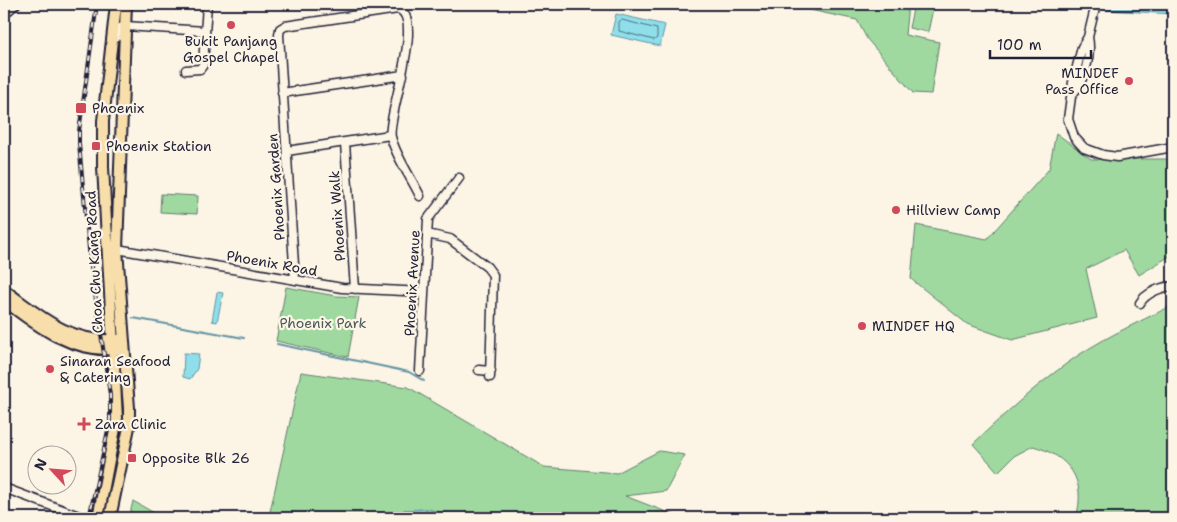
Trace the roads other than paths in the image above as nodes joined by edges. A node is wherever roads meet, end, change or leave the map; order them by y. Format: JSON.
{"nodes":[{"id":1,"x":16,"y":4,"type":"edge"},
{"id":2,"x":116,"y":4,"type":"edge"},
{"id":3,"x":126,"y":4,"type":"edge"},
{"id":4,"x":207,"y":4,"type":"edge"},
{"id":5,"x":1095,"y":7,"type":"edge"},
{"id":6,"x":4,"y":14,"type":"edge"},
{"id":7,"x":125,"y":26,"type":"junction"},
{"id":8,"x":206,"y":31,"type":"junction"},
{"id":9,"x":112,"y":50,"type":"junction"},
{"id":10,"x":186,"y":70,"type":"dead end"},
{"id":11,"x":403,"y":75,"type":"junction"},
{"id":12,"x":282,"y":93,"type":"junction"},
{"id":13,"x":103,"y":121,"type":"junction"},
{"id":14,"x":121,"y":123,"type":"junction"},
{"id":15,"x":390,"y":136,"type":"junction"},
{"id":16,"x":345,"y":142,"type":"junction"},
{"id":17,"x":1173,"y":148,"type":"edge"},
{"id":18,"x":120,"y":151,"type":"junction"},
{"id":19,"x":286,"y":151,"type":"junction"},
{"id":20,"x":103,"y":160,"type":"junction"},
{"id":21,"x":459,"y":178,"type":"dead end"},
{"id":22,"x":420,"y":196,"type":"dead end"},
{"id":23,"x":427,"y":234,"type":"junction"},
{"id":24,"x":118,"y":249,"type":"junction"},
{"id":25,"x":295,"y":280,"type":"junction"},
{"id":26,"x":1173,"y":287,"type":"edge"},
{"id":27,"x":354,"y":288,"type":"junction"},
{"id":28,"x":4,"y":290,"type":"edge"},
{"id":29,"x":424,"y":292,"type":"junction"},
{"id":30,"x":4,"y":300,"type":"edge"},
{"id":31,"x":1140,"y":303,"type":"dead end"},
{"id":32,"x":112,"y":318,"type":"junction"},
{"id":33,"x":97,"y":341,"type":"junction"},
{"id":34,"x":125,"y":344,"type":"junction"},
{"id":35,"x":113,"y":345,"type":"junction"},
{"id":36,"x":479,"y":370,"type":"dead end"},
{"id":37,"x":420,"y":371,"type":"dead end"},
{"id":38,"x":4,"y":488,"type":"edge"},
{"id":39,"x":99,"y":515,"type":"edge"},
{"id":40,"x":84,"y":518,"type":"edge"},
{"id":41,"x":90,"y":518,"type":"edge"},
{"id":42,"x":110,"y":518,"type":"edge"}],
"edges":[{"from":1,"to":6,"type":"street"},
{"from":2,"to":9,"type":"main road","name":"Choa Chu Kang Road"},
{"from":3,"to":7,"type":"main road","name":"Choa Chu Kang Road"},
{"from":4,"to":8,"type":"street"},
{"from":5,"to":17,"type":"street"},
{"from":7,"to":8,"type":"street"},
{"from":7,"to":9,"type":"street"},
{"from":7,"to":14,"type":"main road","name":"Choa Chu Kang Road"},
{"from":8,"to":10,"type":"street"},
{"from":9,"to":13,"type":"main road","name":"Choa Chu Kang Road"},
{"from":11,"to":12,"type":"street"},
{"from":11,"to":12,"type":"street","name":"Phoenix Garden"},
{"from":11,"to":15,"type":"street","name":"Phoenix Garden"},
{"from":12,"to":19,"type":"street","name":"Phoenix Garden"},
{"from":13,"to":14,"type":"main road"},
{"from":13,"to":20,"type":"main road","name":"Choa Chu Kang Road"},
{"from":14,"to":18,"type":"main road","name":"Choa Chu Kang Road"},
{"from":15,"to":16,"type":"street"},
{"from":15,"to":22,"type":"street"},
{"from":16,"to":19,"type":"street"},
{"from":16,"to":27,"type":"street","name":"Phoenix Walk"},
{"from":18,"to":20,"type":"main road"},
{"from":18,"to":24,"type":"main road","name":"Choa Chu Kang Road"},
{"from":19,"to":25,"type":"street","name":"Phoenix Garden"},
{"from":20,"to":32,"type":"main road","name":"Choa Chu Kang Road"},
{"from":21,"to":23,"type":"street","name":"Phoenix Avenue"},
{"from":23,"to":29,"type":"street","name":"Phoenix Avenue"},
{"from":23,"to":36,"type":"street"},
{"from":24,"to":25,"type":"street","name":"Phoenix Road"},
{"from":24,"to":34,"type":"main road","name":"Choa Chu Kang Road"},
{"from":25,"to":27,"type":"street","name":"Phoenix Road"},
{"from":26,"to":31,"type":"street"},
{"from":27,"to":29,"type":"street","name":"Phoenix Road"},
{"from":28,"to":33,"type":"main road"},
{"from":29,"to":37,"type":"street","name":"Phoenix Avenue"},
{"from":30,"to":35,"type":"main road"},
{"from":32,"to":33,"type":"main road"},
{"from":32,"to":35,"type":"main road","name":"Choa Chu Kang Road"},
{"from":33,"to":35,"type":"main road"},
{"from":34,"to":35,"type":"main road"},
{"from":34,"to":42,"type":"main road","name":"Choa Chu Kang Road"},
{"from":35,"to":39,"type":"main road","name":"Choa Chu Kang Road"},
{"from":38,"to":40,"type":"street"},
{"from":39,"to":41,"type":"street"}]}
